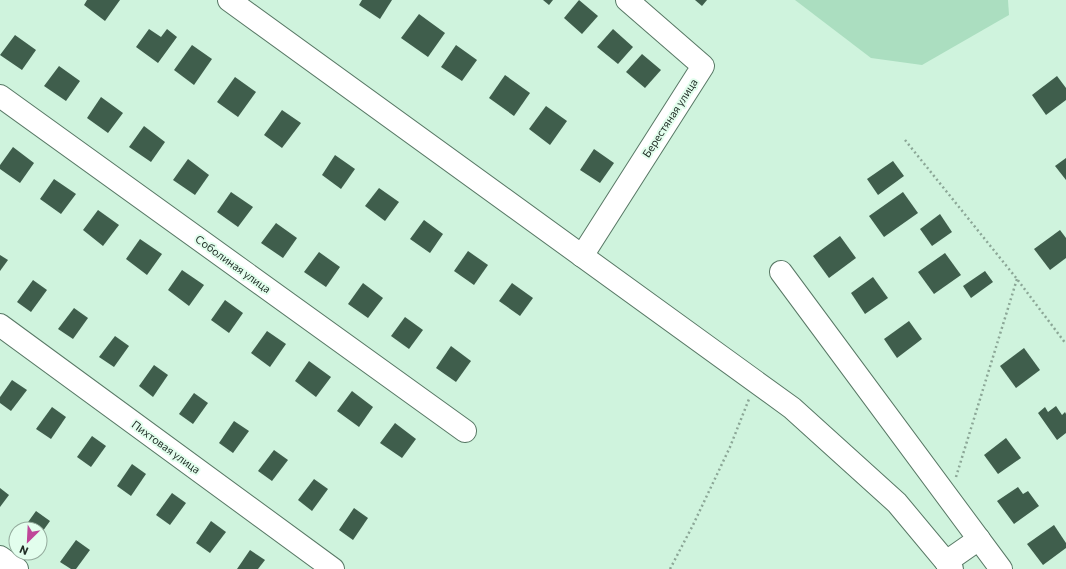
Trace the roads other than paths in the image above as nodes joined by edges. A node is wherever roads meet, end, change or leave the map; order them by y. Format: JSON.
{"nodes":[{"id":1,"x":229,"y":0,"type":"edge"},
{"id":2,"x":626,"y":0,"type":"edge"},
{"id":3,"x":0,"y":96,"type":"edge"},
{"id":4,"x":582,"y":256,"type":"junction"},
{"id":5,"x":781,"y":272,"type":"dead end"},
{"id":6,"x":0,"y":325,"type":"edge"},
{"id":7,"x":466,"y":431,"type":"dead end"},
{"id":8,"x":979,"y":539,"type":"junction"},
{"id":9,"x":0,"y":557,"type":"edge"},
{"id":10,"x":949,"y":565,"type":"edge"},
{"id":11,"x":17,"y":569,"type":"edge"},
{"id":12,"x":333,"y":569,"type":"edge"},
{"id":13,"x":1001,"y":569,"type":"edge"}],
"edges":[{"from":1,"to":4,"type":"street"},
{"from":2,"to":4,"type":"street","name":"Берестяная улица"},
{"from":3,"to":7,"type":"street","name":"Соболиная улица"},
{"from":4,"to":10,"type":"street"},
{"from":5,"to":8,"type":"street"},
{"from":6,"to":12,"type":"street","name":"Пихтовая улица"},
{"from":8,"to":10,"type":"street"},
{"from":8,"to":13,"type":"street"},
{"from":9,"to":11,"type":"street"}]}
